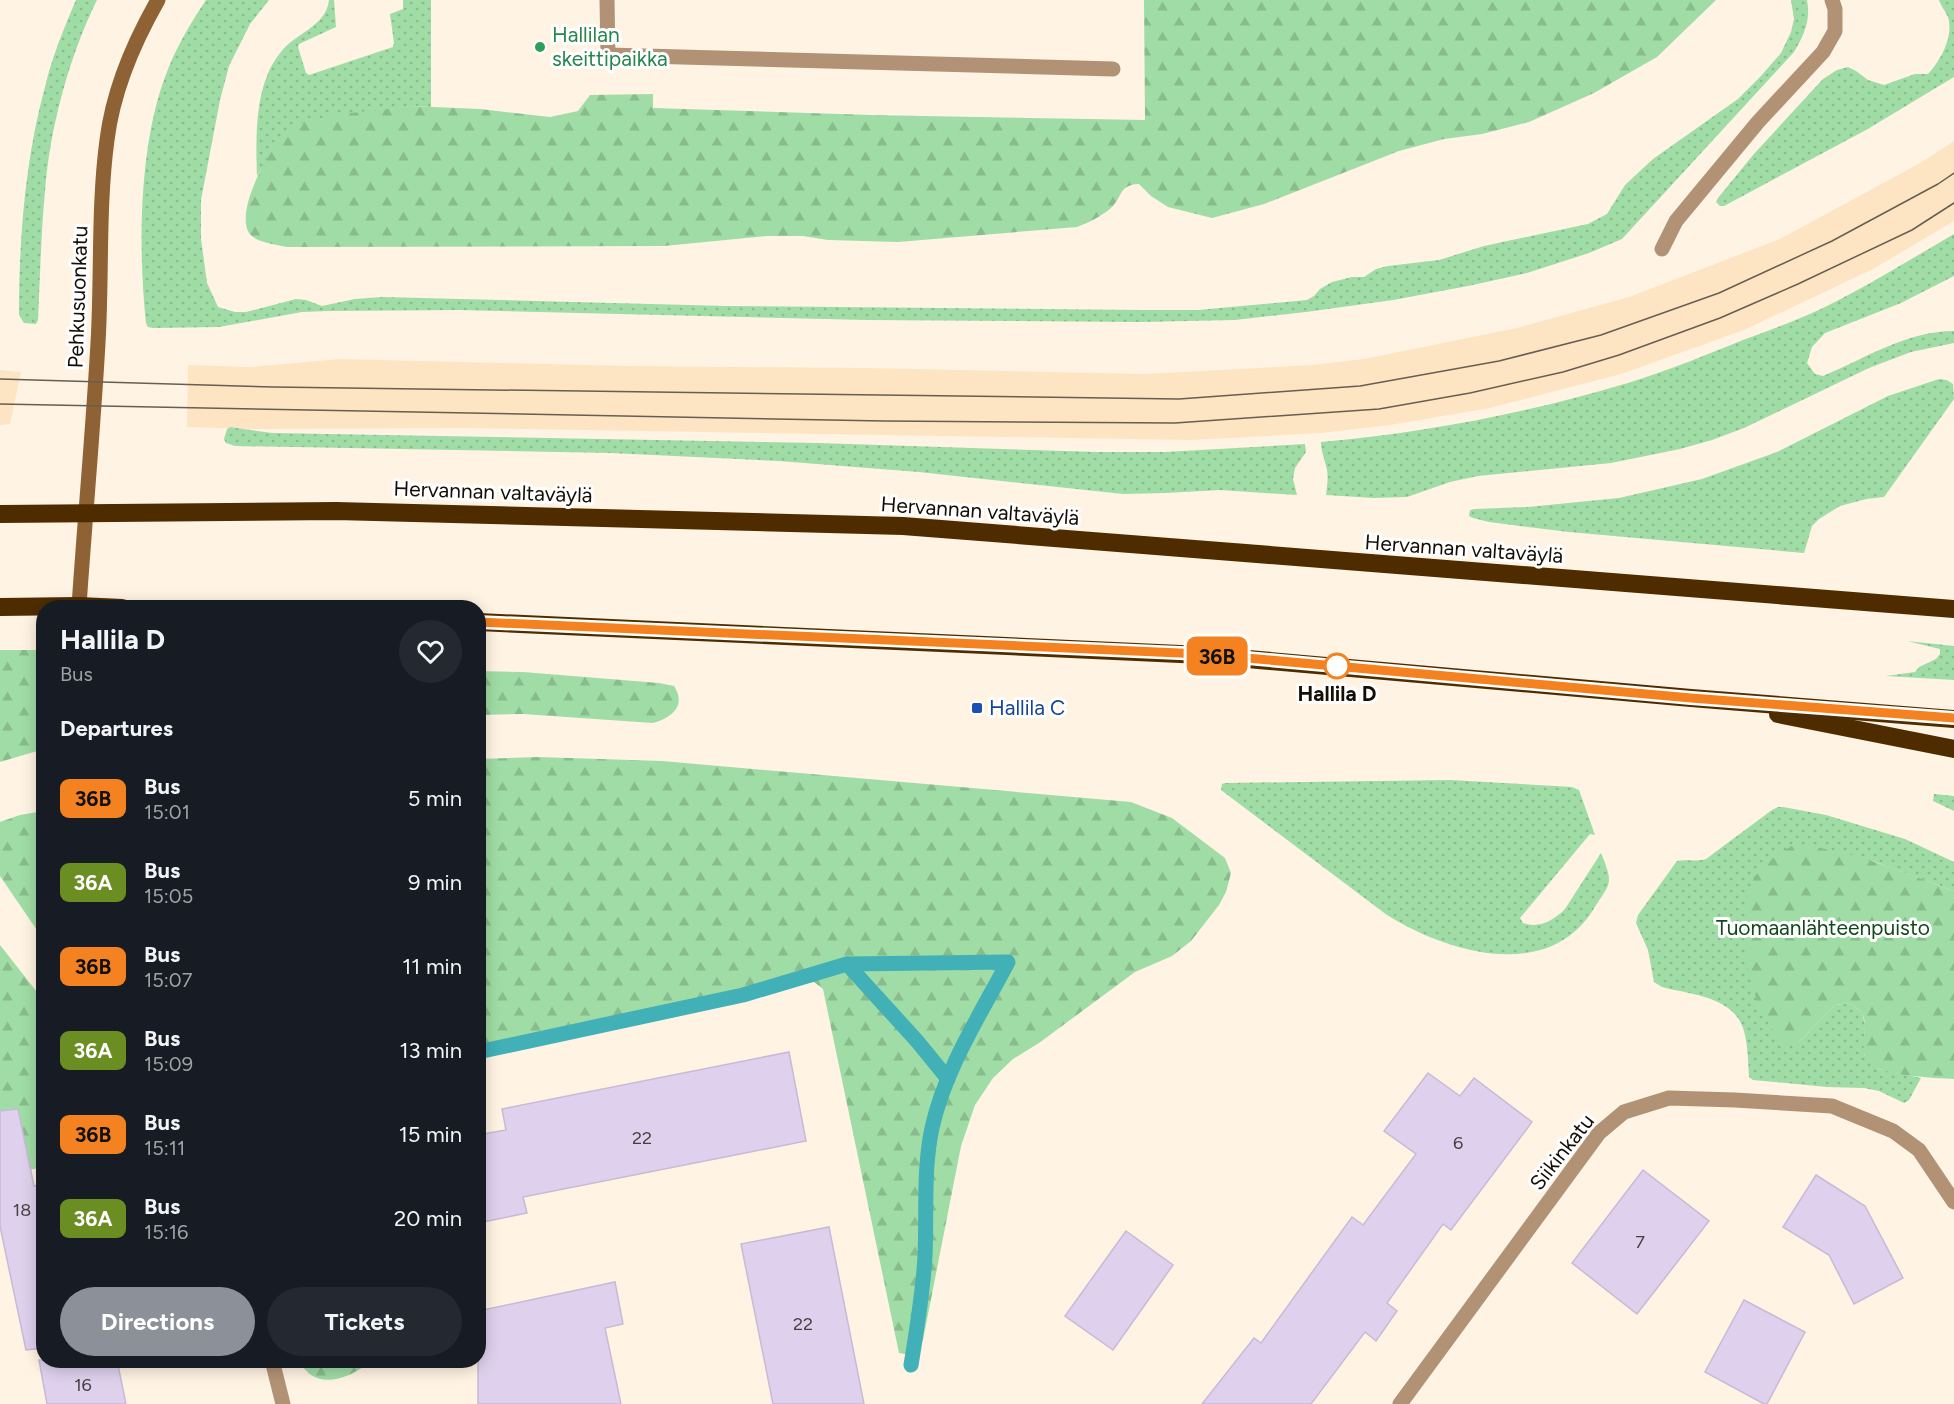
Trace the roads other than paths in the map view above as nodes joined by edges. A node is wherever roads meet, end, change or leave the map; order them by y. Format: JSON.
{"nodes":[{"id":1,"x":158,"y":0,"type":"edge"},
{"id":2,"x":607,"y":0,"type":"edge"},
{"id":3,"x":1832,"y":0,"type":"edge"},
{"id":4,"x":1113,"y":69,"type":"dead end"},
{"id":5,"x":1662,"y":249,"type":"dead end"},
{"id":6,"x":86,"y":513,"type":"junction"},
{"id":7,"x":0,"y":514,"type":"edge"},
{"id":8,"x":79,"y":600,"type":"edge"},
{"id":9,"x":0,"y":607,"type":"edge"},
{"id":10,"x":36,"y":607,"type":"edge"},
{"id":11,"x":1954,"y":609,"type":"edge"},
{"id":12,"x":486,"y":622,"type":"edge"},
{"id":13,"x":1691,"y":698,"type":"junction"},
{"id":14,"x":1954,"y":718,"type":"edge"},
{"id":15,"x":1954,"y":749,"type":"edge"},
{"id":16,"x":1954,"y":1202,"type":"edge"},
{"id":17,"x":274,"y":1368,"type":"edge"},
{"id":18,"x":284,"y":1404,"type":"edge"},
{"id":19,"x":1400,"y":1404,"type":"edge"}],
"edges":[{"from":1,"to":6,"type":"main road","name":"Pehkusuonkatu"},
{"from":2,"to":4,"type":"street"},
{"from":3,"to":5,"type":"street"},
{"from":6,"to":7,"type":"highway","name":"Hervannan valtaväylä"},
{"from":6,"to":8,"type":"main road","name":"Pehkusuonkatu"},
{"from":6,"to":11,"type":"highway","name":"Hervannan valtaväylä"},
{"from":9,"to":10,"type":"highway"},
{"from":12,"to":13,"type":"highway"},
{"from":13,"to":14,"type":"highway"},
{"from":13,"to":15,"type":"highway"},
{"from":16,"to":19,"type":"street","name":"Siikinkatu"},
{"from":17,"to":18,"type":"street"}]}
